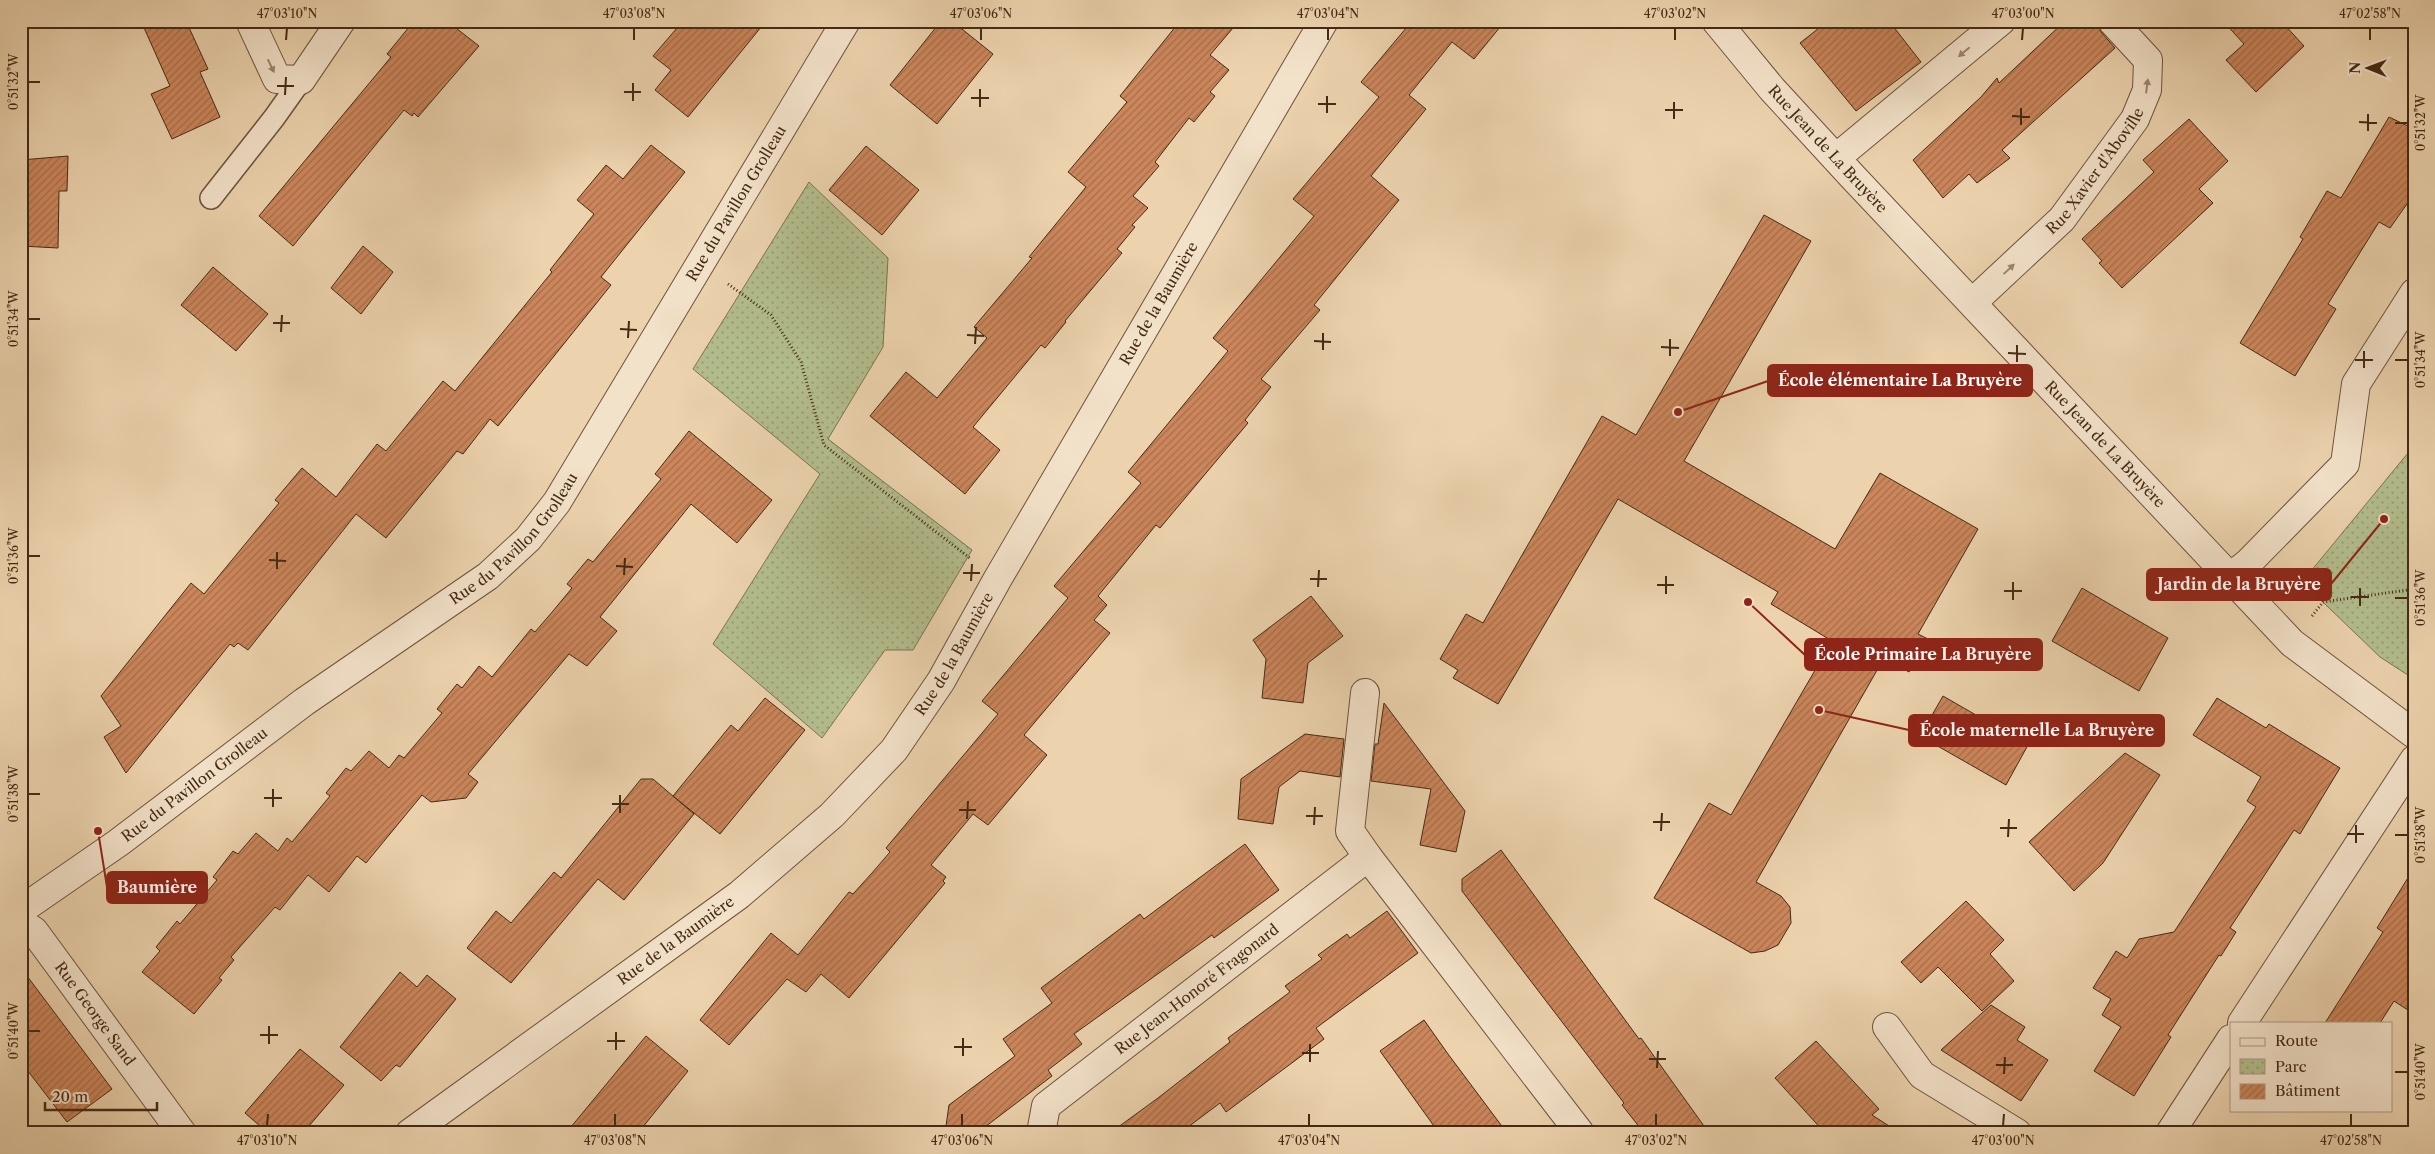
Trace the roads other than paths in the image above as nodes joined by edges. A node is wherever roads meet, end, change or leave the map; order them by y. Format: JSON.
{"nodes":[{"id":1,"x":250,"y":21,"type":"edge"},
{"id":2,"x":341,"y":21,"type":"edge"},
{"id":3,"x":846,"y":21,"type":"edge"},
{"id":4,"x":1324,"y":21,"type":"edge"},
{"id":5,"x":1716,"y":21,"type":"edge"},
{"id":6,"x":2001,"y":21,"type":"edge"},
{"id":7,"x":2112,"y":21,"type":"edge"},
{"id":8,"x":301,"y":80,"type":"junction"},
{"id":9,"x":1836,"y":158,"type":"junction"},
{"id":10,"x":211,"y":198,"type":"dead end"},
{"id":11,"x":2414,"y":292,"type":"edge"},
{"id":12,"x":1973,"y":302,"type":"junction"},
{"id":13,"x":2229,"y":578,"type":"junction"},
{"id":14,"x":1365,"y":693,"type":"dead end"},
{"id":15,"x":2414,"y":734,"type":"edge"},
{"id":16,"x":2414,"y":760,"type":"edge"},
{"id":17,"x":1368,"y":857,"type":"junction"},
{"id":18,"x":21,"y":910,"type":"edge"},
{"id":19,"x":21,"y":923,"type":"edge"},
{"id":20,"x":2243,"y":1022,"type":"edge"},
{"id":21,"x":1887,"y":1027,"type":"dead end"},
{"id":22,"x":2230,"y":1041,"type":"edge"},
{"id":23,"x":182,"y":1133,"type":"edge"},
{"id":24,"x":410,"y":1133,"type":"edge"},
{"id":25,"x":1041,"y":1133,"type":"edge"},
{"id":26,"x":1580,"y":1133,"type":"edge"},
{"id":27,"x":2017,"y":1133,"type":"edge"},
{"id":28,"x":2170,"y":1133,"type":"edge"}],
"edges":[{"from":1,"to":8,"type":"street","one_way":true},
{"from":2,"to":8,"type":"street"},
{"from":3,"to":18,"type":"street","name":"Rue du Pavillon Grolleau"},
{"from":4,"to":24,"type":"street","name":"Rue de la Baumière"},
{"from":5,"to":9,"type":"street","name":"Rue Jean de La Bruyère"},
{"from":6,"to":9,"type":"street","one_way":true},
{"from":12,"to":7,"type":"street","name":"Rue Xavier d'Aboville","one_way":true},
{"from":8,"to":10,"type":"lane"},
{"from":9,"to":12,"type":"street","name":"Rue Jean de La Bruyère"},
{"from":11,"to":13,"type":"street"},
{"from":12,"to":13,"type":"street","name":"Rue Jean de La Bruyère"},
{"from":13,"to":15,"type":"street","name":"Rue Jean de La Bruyère"},
{"from":14,"to":17,"type":"street"},
{"from":16,"to":20,"type":"street"},
{"from":17,"to":25,"type":"street","name":"Rue Jean-Honoré Fragonard"},
{"from":17,"to":26,"type":"street"},
{"from":19,"to":23,"type":"street","name":"Rue George Sand"},
{"from":21,"to":27,"type":"street"},
{"from":22,"to":28,"type":"street"}]}
